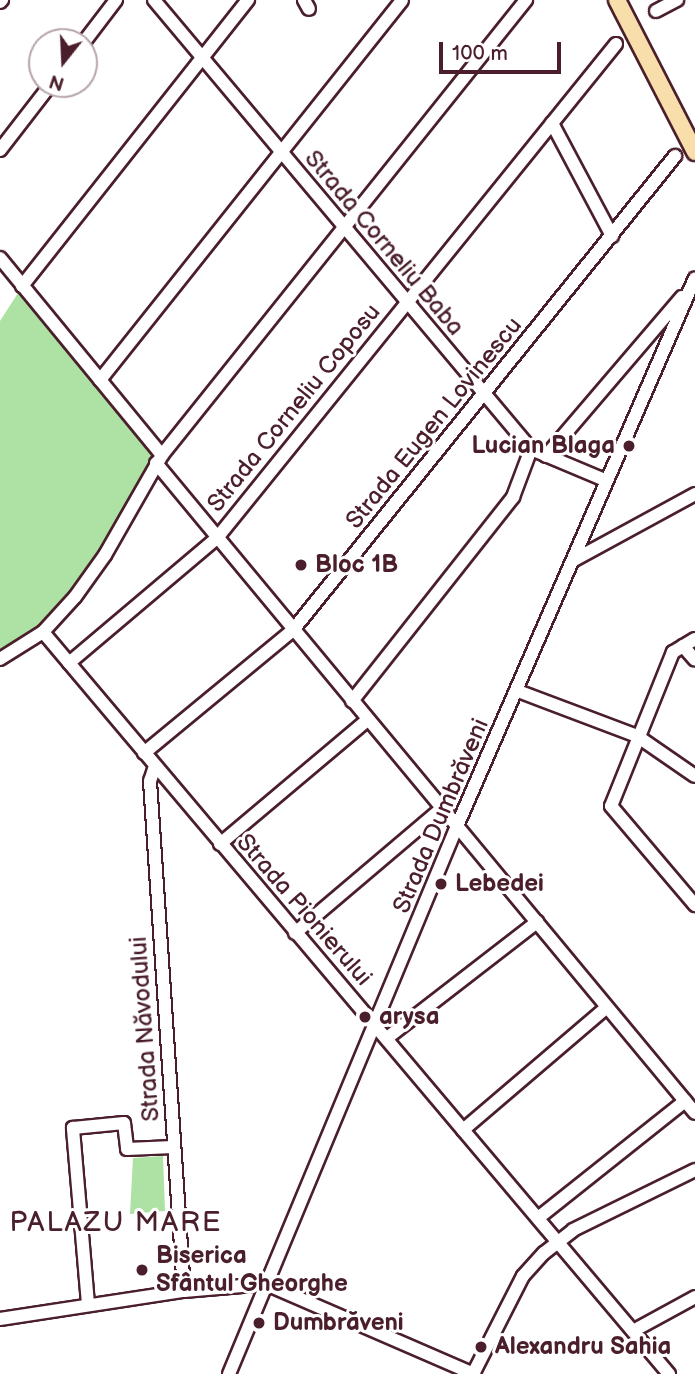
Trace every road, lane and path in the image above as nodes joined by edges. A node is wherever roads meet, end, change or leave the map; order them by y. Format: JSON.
{"nodes":[{"id":1,"x":116,"y":0,"type":"edge"},
{"id":2,"x":154,"y":0,"type":"edge"},
{"id":3,"x":248,"y":0,"type":"edge"},
{"id":4,"x":402,"y":0,"type":"edge"},
{"id":5,"x":526,"y":0,"type":"edge"},
{"id":6,"x":617,"y":0,"type":"edge"},
{"id":7,"x":628,"y":0,"type":"edge"},
{"id":8,"x":677,"y":0,"type":"edge"},
{"id":9,"x":656,"y":10,"type":"dead end"},
{"id":10,"x":95,"y":28,"type":"edge"},
{"id":11,"x":616,"y":44,"type":"dead end"},
{"id":12,"x":202,"y":59,"type":"junction"},
{"id":13,"x":40,"y":98,"type":"edge"},
{"id":14,"x":552,"y":123,"type":"junction"},
{"id":15,"x":695,"y":130,"type":"edge"},
{"id":16,"x":0,"y":150,"type":"edge"},
{"id":17,"x":695,"y":152,"type":"edge"},
{"id":18,"x":280,"y":153,"type":"junction"},
{"id":19,"x":675,"y":156,"type":"dead end"},
{"id":20,"x":344,"y":229,"type":"junction"},
{"id":21,"x":612,"y":236,"type":"junction"},
{"id":22,"x":0,"y":258,"type":"edge"},
{"id":23,"x":693,"y":282,"type":"edge"},
{"id":24,"x":22,"y":286,"type":"junction"},
{"id":25,"x":406,"y":303,"type":"junction"},
{"id":26,"x":100,"y":380,"type":"junction"},
{"id":27,"x":484,"y":394,"type":"junction"},
{"id":28,"x":531,"y":449,"type":"junction"},
{"id":29,"x":547,"y":456,"type":"junction"},
{"id":30,"x":159,"y":459,"type":"junction"},
{"id":31,"x":607,"y":481,"type":"junction"},
{"id":32,"x":695,"y":494,"type":"edge"},
{"id":33,"x":217,"y":538,"type":"junction"},
{"id":34,"x":574,"y":560,"type":"junction"},
{"id":35,"x":293,"y":630,"type":"junction"},
{"id":36,"x":43,"y":632,"type":"junction"},
{"id":37,"x":695,"y":639,"type":"edge"},
{"id":38,"x":683,"y":646,"type":"junction"},
{"id":39,"x":0,"y":659,"type":"edge"},
{"id":40,"x":695,"y":660,"type":"edge"},
{"id":41,"x":69,"y":663,"type":"junction"},
{"id":42,"x":518,"y":691,"type":"junction"},
{"id":43,"x":352,"y":701,"type":"junction"},
{"id":44,"x":368,"y":720,"type":"junction"},
{"id":45,"x":637,"y":736,"type":"junction"},
{"id":46,"x":144,"y":752,"type":"junction"},
{"id":47,"x":155,"y":766,"type":"junction"},
{"id":48,"x":695,"y":776,"type":"edge"},
{"id":49,"x":441,"y":810,"type":"junction"},
{"id":50,"x":457,"y":826,"type":"junction"},
{"id":51,"x":220,"y":844,"type":"junction"},
{"id":52,"x":695,"y":905,"type":"edge"},
{"id":53,"x":537,"y":922,"type":"junction"},
{"id":54,"x":295,"y":933,"type":"junction"},
{"id":55,"x":607,"y":1007,"type":"junction"},
{"id":56,"x":375,"y":1024,"type":"junction"},
{"id":57,"x":387,"y":1038,"type":"junction"},
{"id":58,"x":685,"y":1101,"type":"junction"},
{"id":59,"x":695,"y":1113,"type":"edge"},
{"id":60,"x":463,"y":1130,"type":"junction"},
{"id":61,"x":173,"y":1147,"type":"junction"},
{"id":62,"x":695,"y":1170,"type":"edge"},
{"id":63,"x":538,"y":1218,"type":"junction"},
{"id":64,"x":558,"y":1241,"type":"junction"},
{"id":65,"x":266,"y":1284,"type":"junction"},
{"id":66,"x":184,"y":1291,"type":"junction"},
{"id":67,"x":695,"y":1297,"type":"edge"},
{"id":68,"x":88,"y":1304,"type":"junction"},
{"id":69,"x":0,"y":1319,"type":"edge"},
{"id":70,"x":633,"y":1331,"type":"junction"},
{"id":71,"x":229,"y":1374,"type":"edge"},
{"id":72,"x":474,"y":1374,"type":"edge"},
{"id":73,"x":669,"y":1374,"type":"edge"}],
"edges":[{"from":1,"to":10,"type":"street"},
{"from":2,"to":12,"type":"street","name":"Strada Corneliu Baba"},
{"from":3,"to":12,"type":"street"},
{"from":4,"to":18,"type":"street"},
{"from":5,"to":20,"type":"street"},
{"from":6,"to":17,"type":"main road"},
{"from":7,"to":15,"type":"main road"},
{"from":8,"to":9,"type":"street"},
{"from":11,"to":14,"type":"street","name":"Strada Corneliu Coposu"},
{"from":12,"to":18,"type":"street","name":"Strada Corneliu Baba"},
{"from":12,"to":24,"type":"street"},
{"from":13,"to":16,"type":"street"},
{"from":14,"to":21,"type":"street"},
{"from":14,"to":25,"type":"street","name":"Strada Corneliu Coposu"},
{"from":18,"to":20,"type":"street","name":"Strada Corneliu Baba"},
{"from":18,"to":26,"type":"street"},
{"from":19,"to":21,"type":"street","name":"Strada Eugen Lovinescu"},
{"from":20,"to":25,"type":"street","name":"Strada Corneliu Baba"},
{"from":20,"to":30,"type":"street"},
{"from":21,"to":27,"type":"street","name":"Strada Eugen Lovinescu"},
{"from":22,"to":24,"type":"street"},
{"from":23,"to":29,"type":"street"},
{"from":23,"to":31,"type":"street","name":"Strada Dumbrăveni"},
{"from":24,"to":26,"type":"street"},
{"from":25,"to":27,"type":"street","name":"Strada Corneliu Baba"},
{"from":25,"to":33,"type":"street","name":"Strada Corneliu Coposu"},
{"from":26,"to":30,"type":"street"},
{"from":27,"to":28,"type":"street","name":"Strada Corneliu Baba"},
{"from":27,"to":35,"type":"street","name":"Strada Eugen Lovinescu"},
{"from":28,"to":29,"type":"street","name":"Strada Corneliu Baba"},
{"from":28,"to":43,"type":"street"},
{"from":29,"to":31,"type":"street","name":"Strada Corneliu Baba"},
{"from":30,"to":33,"type":"street"},
{"from":30,"to":36,"type":"street"},
{"from":31,"to":34,"type":"street","name":"Strada Dumbrăveni"},
{"from":32,"to":34,"type":"street"},
{"from":33,"to":35,"type":"street"},
{"from":33,"to":41,"type":"street","name":"Strada Corneliu Coposu"},
{"from":34,"to":42,"type":"street","name":"Strada Dumbrăveni"},
{"from":35,"to":43,"type":"street"},
{"from":35,"to":46,"type":"street","name":"Strada Eugen Lovinescu"},
{"from":36,"to":39,"type":"street"},
{"from":36,"to":41,"type":"street","name":"Strada Pionierului"},
{"from":37,"to":38,"type":"street"},
{"from":38,"to":40,"type":"street"},
{"from":38,"to":45,"type":"street"},
{"from":41,"to":46,"type":"street","name":"Strada Pionierului"},
{"from":42,"to":45,"type":"street"},
{"from":42,"to":50,"type":"street","name":"Strada Dumbrăveni"},
{"from":43,"to":44,"type":"street"},
{"from":44,"to":49,"type":"street"},
{"from":44,"to":51,"type":"street"},
{"from":45,"to":48,"type":"street"},
{"from":45,"to":52,"type":"street"},
{"from":46,"to":47,"type":"street","name":"Strada Pionierului"},
{"from":47,"to":51,"type":"street","name":"Strada Pionierului"},
{"from":47,"to":61,"type":"street","name":"Strada Năvodului"},
{"from":49,"to":50,"type":"street"},
{"from":49,"to":54,"type":"street"},
{"from":50,"to":53,"type":"street"},
{"from":50,"to":56,"type":"street","name":"Strada Dumbrăveni"},
{"from":51,"to":54,"type":"street","name":"Strada Pionierului"},
{"from":53,"to":55,"type":"street"},
{"from":53,"to":57,"type":"street"},
{"from":54,"to":56,"type":"street","name":"Strada Pionierului"},
{"from":55,"to":58,"type":"street"},
{"from":55,"to":60,"type":"street"},
{"from":56,"to":57,"type":"street","name":"Strada Pionierului"},
{"from":56,"to":65,"type":"street","name":"Strada Dumbrăveni"},
{"from":57,"to":60,"type":"street","name":"Strada Pionierului"},
{"from":58,"to":59,"type":"street"},
{"from":58,"to":63,"type":"street"},
{"from":60,"to":63,"type":"street","name":"Strada Pionierului"},
{"from":61,"to":66,"type":"street","name":"Strada Năvodului"},
{"from":61,"to":68,"type":"street"},
{"from":62,"to":64,"type":"street"},
{"from":63,"to":64,"type":"street","name":"Strada Pionierului"},
{"from":64,"to":70,"type":"street","name":"Strada Pionierului"},
{"from":64,"to":72,"type":"street"},
{"from":65,"to":66,"type":"street"},
{"from":65,"to":71,"type":"street","name":"Strada Dumbrăveni"},
{"from":65,"to":72,"type":"street"},
{"from":66,"to":68,"type":"street"},
{"from":67,"to":70,"type":"street"},
{"from":68,"to":69,"type":"street"},
{"from":70,"to":73,"type":"street","name":"Strada Pionierului"}]}
